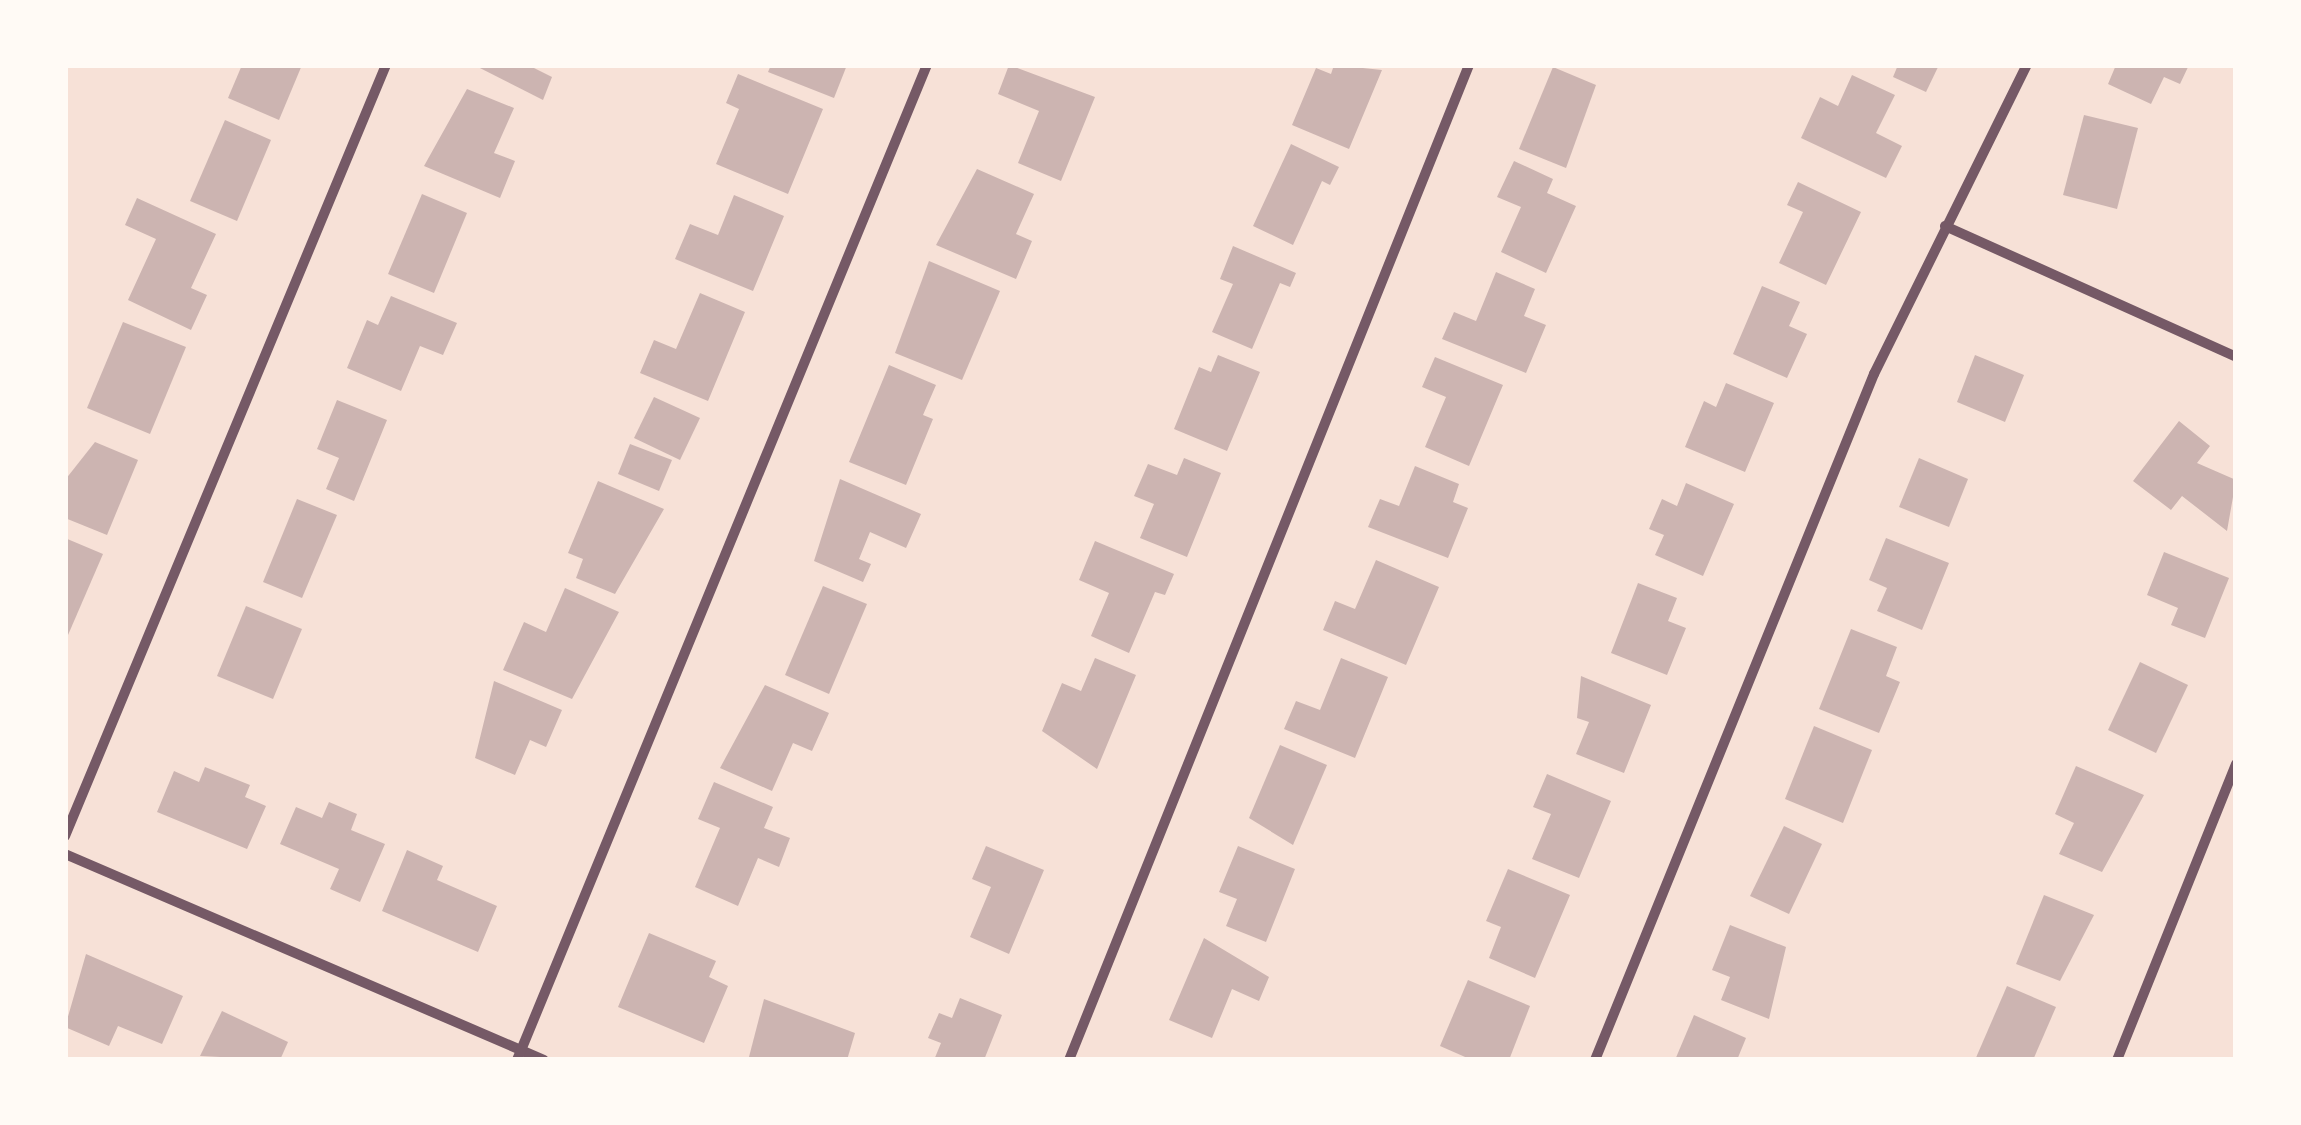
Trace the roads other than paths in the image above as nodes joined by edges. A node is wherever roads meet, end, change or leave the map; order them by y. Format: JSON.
{"nodes":[{"id":1,"x":386,"y":65,"type":"edge"},
{"id":2,"x":928,"y":65,"type":"edge"},
{"id":3,"x":1469,"y":65,"type":"edge"},
{"id":4,"x":2027,"y":65,"type":"edge"},
{"id":5,"x":1945,"y":226,"type":"junction"},
{"id":6,"x":2236,"y":357,"type":"edge"},
{"id":7,"x":2236,"y":764,"type":"edge"},
{"id":8,"x":65,"y":836,"type":"edge"},
{"id":9,"x":65,"y":854,"type":"edge"},
{"id":10,"x":519,"y":1054,"type":"edge"},
{"id":11,"x":544,"y":1060,"type":"edge"},
{"id":12,"x":1069,"y":1060,"type":"edge"},
{"id":13,"x":1595,"y":1060,"type":"edge"},
{"id":14,"x":2117,"y":1060,"type":"edge"}],
"edges":[{"from":1,"to":8,"type":"street"},
{"from":2,"to":10,"type":"street"},
{"from":3,"to":12,"type":"street"},
{"from":4,"to":5,"type":"street"},
{"from":5,"to":6,"type":"street"},
{"from":5,"to":13,"type":"street"},
{"from":7,"to":14,"type":"street"},
{"from":9,"to":10,"type":"street"},
{"from":10,"to":11,"type":"street"}]}
